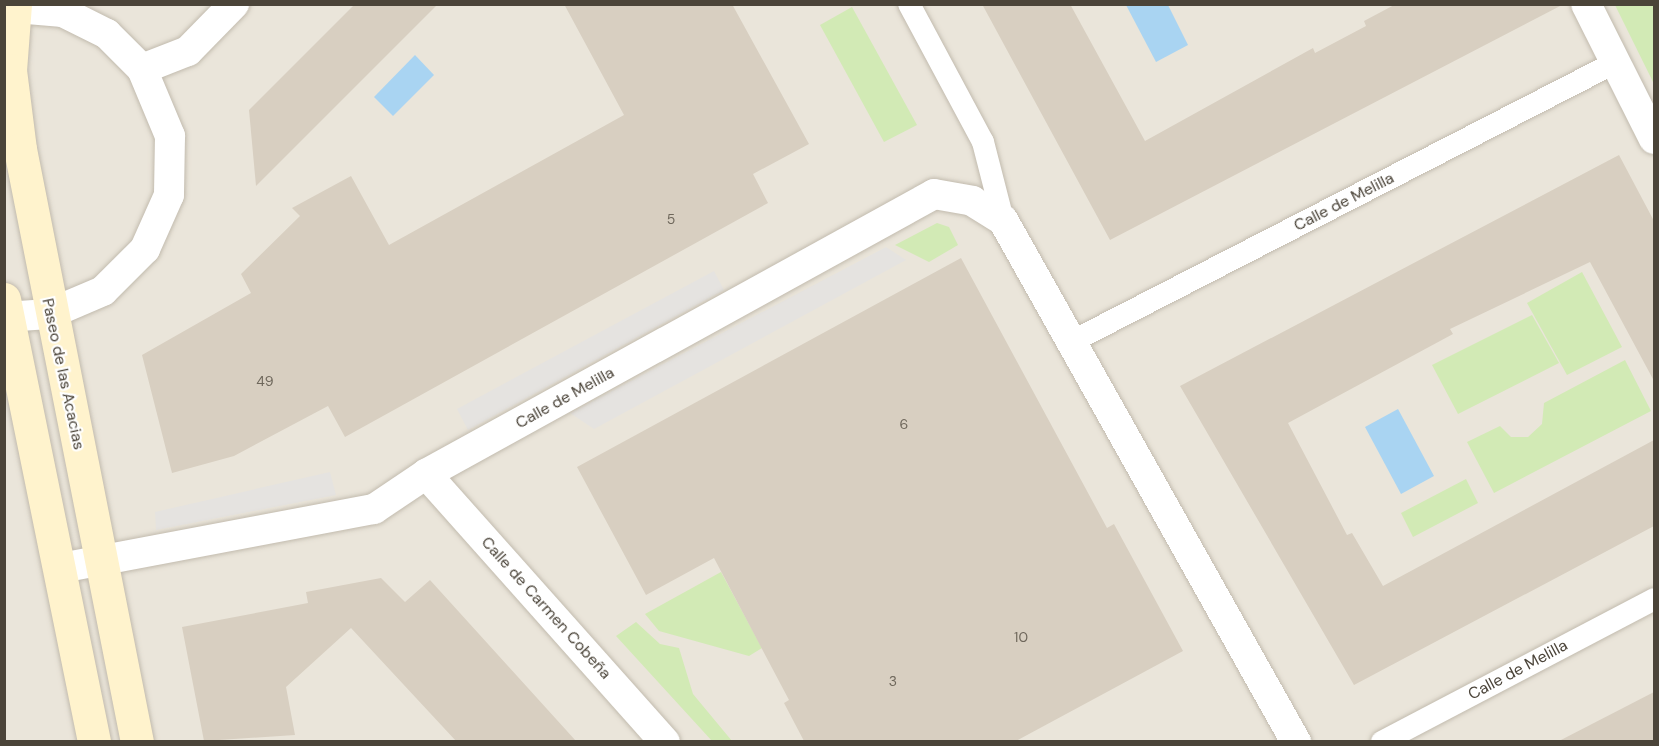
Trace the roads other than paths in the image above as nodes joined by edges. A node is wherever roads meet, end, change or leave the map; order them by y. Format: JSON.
{"nodes":[{"id":1,"x":234,"y":4,"type":"edge"},
{"id":2,"x":909,"y":4,"type":"edge"},
{"id":3,"x":1586,"y":4,"type":"edge"},
{"id":4,"x":11,"y":6,"type":"edge"},
{"id":5,"x":1616,"y":62,"type":"junction"},
{"id":6,"x":142,"y":69,"type":"junction"},
{"id":7,"x":1654,"y":139,"type":"edge"},
{"id":8,"x":1003,"y":220,"type":"junction"},
{"id":9,"x":6,"y":311,"type":"edge"},
{"id":10,"x":49,"y":314,"type":"junction"},
{"id":11,"x":1073,"y":341,"type":"junction"},
{"id":12,"x":426,"y":474,"type":"junction"},
{"id":13,"x":104,"y":561,"type":"junction"},
{"id":14,"x":61,"y":568,"type":"junction"},
{"id":15,"x":1654,"y":600,"type":"edge"},
{"id":16,"x":94,"y":741,"type":"edge"},
{"id":17,"x":137,"y":741,"type":"edge"},
{"id":18,"x":665,"y":741,"type":"edge"},
{"id":19,"x":1296,"y":741,"type":"edge"},
{"id":20,"x":1382,"y":741,"type":"edge"}],
"edges":[{"from":1,"to":6,"type":"street"},
{"from":2,"to":8,"type":"street","name":"Calle de Melilla"},
{"from":3,"to":5,"type":"street"},
{"from":4,"to":6,"type":"street"},
{"from":4,"to":10,"type":"main road","name":"Paseo de las Acacias"},
{"from":5,"to":7,"type":"street"},
{"from":5,"to":11,"type":"street","name":"Calle de Melilla"},
{"from":6,"to":10,"type":"street"},
{"from":8,"to":11,"type":"street","name":"Calle de Melilla"},
{"from":8,"to":12,"type":"street","name":"Calle de Melilla"},
{"from":9,"to":10,"type":"street"},
{"from":9,"to":14,"type":"main road"},
{"from":10,"to":13,"type":"main road","name":"Paseo de las Acacias"},
{"from":11,"to":19,"type":"street","name":"Calle de Melilla"},
{"from":12,"to":13,"type":"street","name":"Calle de Melilla"},
{"from":12,"to":18,"type":"street","name":"Calle de Carmen Cobeña"},
{"from":13,"to":14,"type":"street","name":"Calle de Melilla"},
{"from":13,"to":17,"type":"main road","name":"Paseo de las Acacias"},
{"from":14,"to":16,"type":"main road"},
{"from":15,"to":20,"type":"street","name":"Calle de Melilla"}]}
